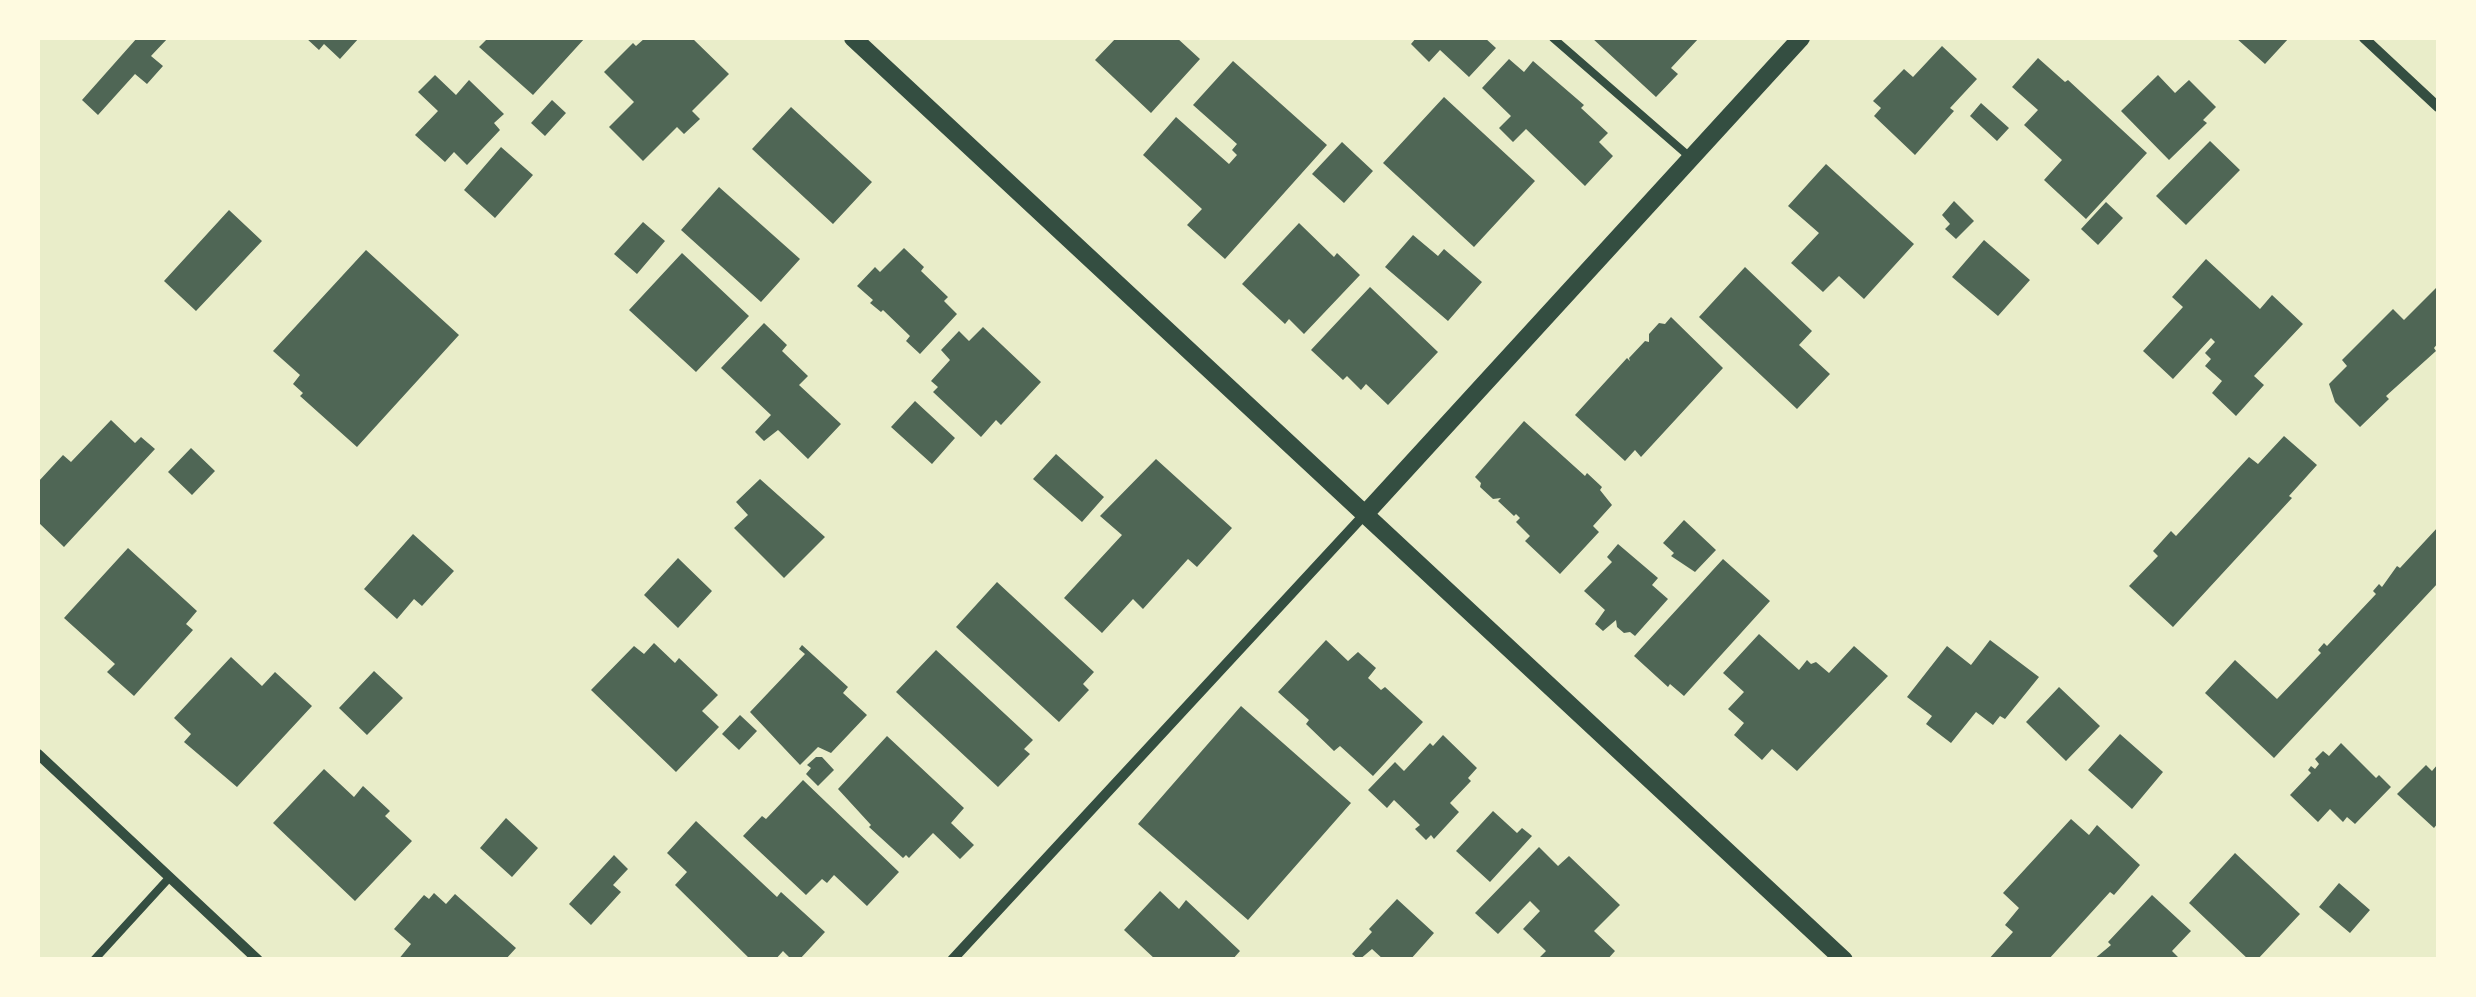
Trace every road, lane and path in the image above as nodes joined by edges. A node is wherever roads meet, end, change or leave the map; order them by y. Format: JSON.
{"nodes":[{"id":1,"x":853,"y":38,"type":"edge"},
{"id":2,"x":1553,"y":38,"type":"edge"},
{"id":3,"x":1801,"y":38,"type":"edge"},
{"id":4,"x":2364,"y":38,"type":"edge"},
{"id":5,"x":2438,"y":107,"type":"edge"},
{"id":6,"x":1691,"y":158,"type":"junction"},
{"id":7,"x":1366,"y":513,"type":"junction"},
{"id":8,"x":38,"y":754,"type":"edge"},
{"id":9,"x":169,"y":878,"type":"junction"},
{"id":10,"x":94,"y":960,"type":"edge"},
{"id":11,"x":258,"y":960,"type":"edge"},
{"id":12,"x":952,"y":960,"type":"edge"},
{"id":13,"x":1844,"y":960,"type":"edge"}],
"edges":[{"from":1,"to":7,"type":"street"},
{"from":2,"to":6,"type":"lane"},
{"from":3,"to":6,"type":"street"},
{"from":4,"to":5,"type":"street"},
{"from":6,"to":7,"type":"street"},
{"from":7,"to":12,"type":"street"},
{"from":7,"to":13,"type":"street"},
{"from":8,"to":9,"type":"street"},
{"from":9,"to":10,"type":"lane"},
{"from":9,"to":11,"type":"street"}]}
